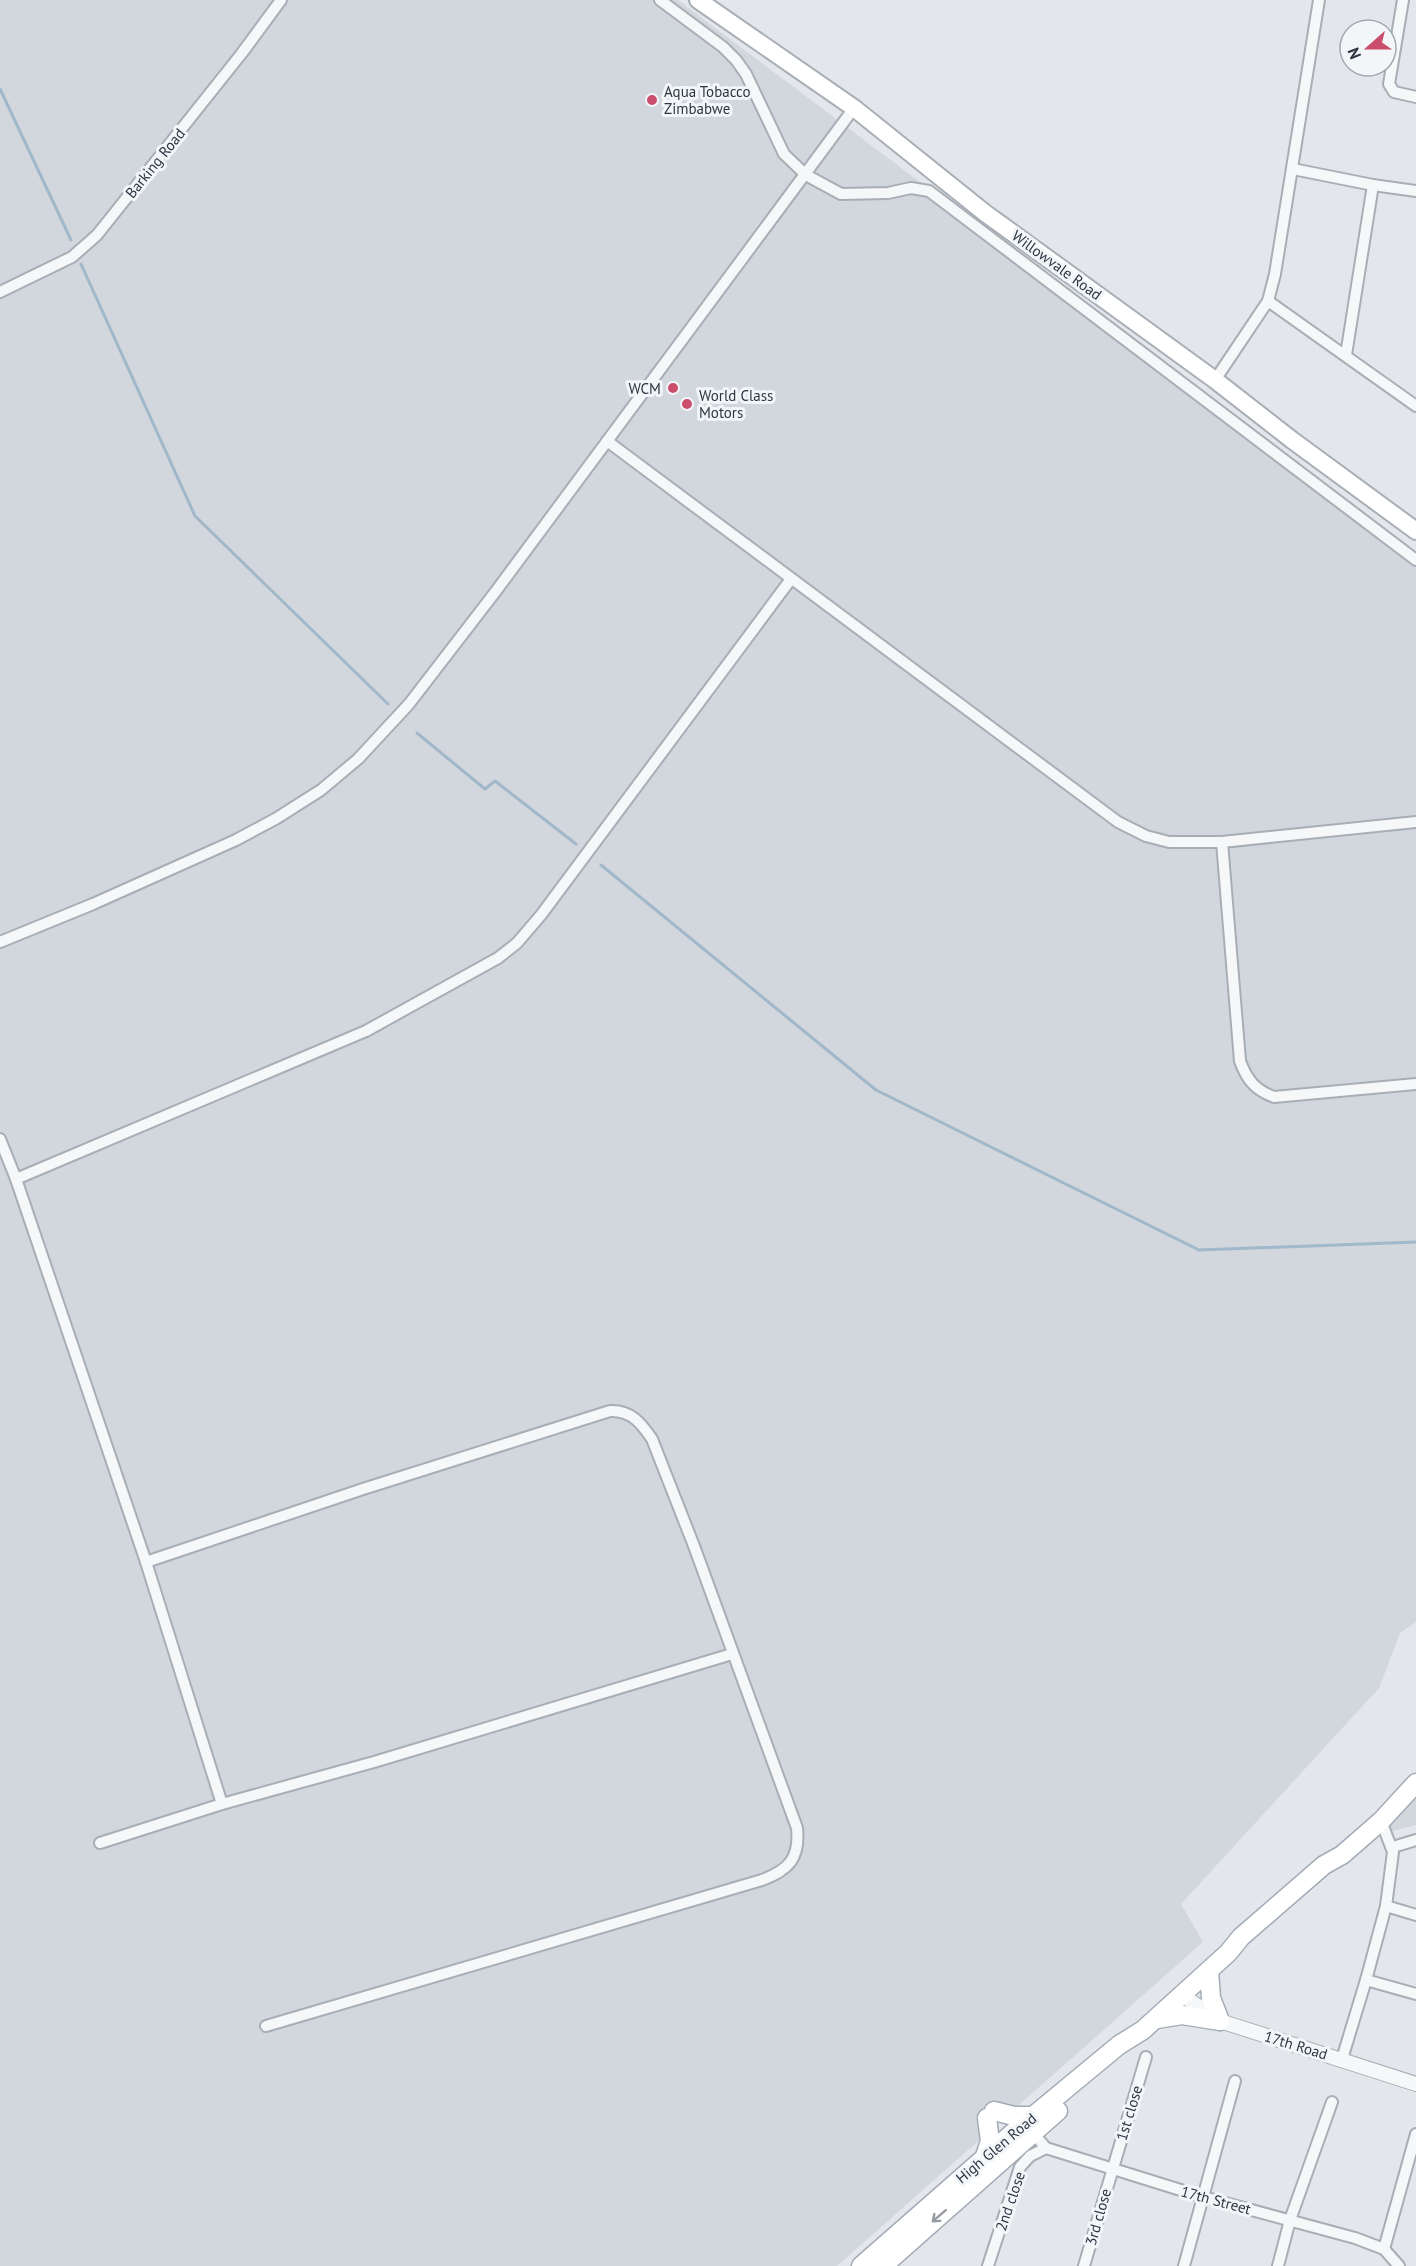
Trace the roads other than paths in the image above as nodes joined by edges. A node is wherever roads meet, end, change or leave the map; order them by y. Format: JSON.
{"nodes":[{"id":1,"x":282,"y":0,"type":"edge"},
{"id":2,"x":660,"y":0,"type":"edge"},
{"id":3,"x":698,"y":0,"type":"edge"},
{"id":4,"x":1319,"y":0,"type":"edge"},
{"id":5,"x":1403,"y":0,"type":"edge"},
{"id":6,"x":1416,"y":97,"type":"edge"},
{"id":7,"x":854,"y":108,"type":"junction"},
{"id":8,"x":1293,"y":169,"type":"junction"},
{"id":9,"x":806,"y":174,"type":"junction"},
{"id":10,"x":1373,"y":185,"type":"junction"},
{"id":11,"x":1416,"y":191,"type":"edge"},
{"id":12,"x":0,"y":292,"type":"edge"},
{"id":13,"x":1268,"y":301,"type":"junction"},
{"id":14,"x":1346,"y":355,"type":"junction"},
{"id":15,"x":1215,"y":380,"type":"junction"},
{"id":16,"x":1416,"y":406,"type":"edge"},
{"id":17,"x":607,"y":441,"type":"junction"},
{"id":18,"x":1416,"y":531,"type":"edge"},
{"id":19,"x":1416,"y":560,"type":"edge"},
{"id":20,"x":791,"y":579,"type":"junction"},
{"id":21,"x":1416,"y":822,"type":"edge"},
{"id":22,"x":1222,"y":842,"type":"junction"},
{"id":23,"x":0,"y":942,"type":"edge"},
{"id":24,"x":1416,"y":1084,"type":"edge"},
{"id":25,"x":0,"y":1139,"type":"edge"},
{"id":26,"x":16,"y":1179,"type":"junction"},
{"id":27,"x":146,"y":1563,"type":"junction"},
{"id":28,"x":732,"y":1654,"type":"junction"},
{"id":29,"x":1416,"y":1784,"type":"edge"},
{"id":30,"x":222,"y":1804,"type":"junction"},
{"id":31,"x":1381,"y":1821,"type":"junction"},
{"id":32,"x":1416,"y":1840,"type":"edge"},
{"id":33,"x":100,"y":1843,"type":"dead end"},
{"id":34,"x":1393,"y":1847,"type":"junction"},
{"id":35,"x":1386,"y":1906,"type":"junction"},
{"id":36,"x":1416,"y":1915,"type":"edge"},
{"id":37,"x":1209,"y":1971,"type":"junction"},
{"id":38,"x":1366,"y":1980,"type":"junction"},
{"id":39,"x":1416,"y":1994,"type":"edge"},
{"id":40,"x":1182,"y":1995,"type":"junction"},
{"id":41,"x":1156,"y":2019,"type":"junction"},
{"id":42,"x":1220,"y":2021,"type":"junction"},
{"id":43,"x":266,"y":2026,"type":"dead end"},
{"id":44,"x":1146,"y":2057,"type":"dead end"},
{"id":45,"x":1342,"y":2059,"type":"junction"},
{"id":46,"x":1235,"y":2081,"type":"dead end"},
{"id":47,"x":1416,"y":2084,"type":"edge"},
{"id":48,"x":1332,"y":2102,"type":"dead end"},
{"id":49,"x":1033,"y":2124,"type":"junction"},
{"id":50,"x":1416,"y":2134,"type":"edge"},
{"id":51,"x":1046,"y":2148,"type":"junction"},
{"id":52,"x":985,"y":2156,"type":"junction"},
{"id":53,"x":1112,"y":2169,"type":"junction"},
{"id":54,"x":1203,"y":2197,"type":"junction"},
{"id":55,"x":1290,"y":2220,"type":"junction"},
{"id":56,"x":1384,"y":2249,"type":"junction"},
{"id":57,"x":861,"y":2266,"type":"edge"},
{"id":58,"x":882,"y":2266,"type":"edge"},
{"id":59,"x":988,"y":2266,"type":"edge"},
{"id":60,"x":1084,"y":2266,"type":"edge"},
{"id":61,"x":1184,"y":2266,"type":"edge"},
{"id":62,"x":1278,"y":2266,"type":"edge"},
{"id":63,"x":1399,"y":2266,"type":"edge"}],
"edges":[{"from":1,"to":12,"type":"street","name":"Barking Road"},
{"from":2,"to":9,"type":"street"},
{"from":3,"to":7,"type":"main road","name":"Willowvale Road"},
{"from":4,"to":8,"type":"street"},
{"from":5,"to":6,"type":"street"},
{"from":7,"to":9,"type":"street"},
{"from":7,"to":15,"type":"main road","name":"Willowvale Road"},
{"from":8,"to":10,"type":"street"},
{"from":8,"to":13,"type":"street"},
{"from":9,"to":17,"type":"street"},
{"from":9,"to":19,"type":"street"},
{"from":10,"to":11,"type":"street"},
{"from":10,"to":14,"type":"street"},
{"from":13,"to":14,"type":"street"},
{"from":13,"to":15,"type":"street"},
{"from":14,"to":16,"type":"street"},
{"from":15,"to":18,"type":"main road","name":"Willowvale Road"},
{"from":17,"to":20,"type":"street"},
{"from":17,"to":23,"type":"street"},
{"from":20,"to":22,"type":"street"},
{"from":20,"to":26,"type":"street"},
{"from":21,"to":22,"type":"street"},
{"from":22,"to":24,"type":"street"},
{"from":25,"to":26,"type":"street"},
{"from":26,"to":27,"type":"street"},
{"from":27,"to":28,"type":"street"},
{"from":27,"to":30,"type":"street"},
{"from":28,"to":30,"type":"street"},
{"from":28,"to":43,"type":"street"},
{"from":29,"to":31,"type":"main road","name":"High Glen Road"},
{"from":30,"to":33,"type":"street"},
{"from":31,"to":34,"type":"street"},
{"from":31,"to":37,"type":"main road","name":"High Glen Road"},
{"from":32,"to":34,"type":"street"},
{"from":34,"to":35,"type":"street"},
{"from":35,"to":36,"type":"street"},
{"from":35,"to":38,"type":"street"},
{"from":37,"to":40,"type":"main road","name":"High Glen Road"},
{"from":37,"to":42,"type":"main road"},
{"from":38,"to":39,"type":"street"},
{"from":38,"to":45,"type":"street"},
{"from":40,"to":41,"type":"main road","name":"High Glen Road"},
{"from":40,"to":42,"type":"street","name":"17th Road"},
{"from":41,"to":42,"type":"main road"},
{"from":41,"to":49,"type":"main road","name":"High Glen Road"},
{"from":42,"to":45,"type":"street","name":"17th Road"},
{"from":44,"to":53,"type":"street","name":"1st close"},
{"from":45,"to":47,"type":"street","name":"17th Road"},
{"from":46,"to":54,"type":"street"},
{"from":48,"to":55,"type":"street"},
{"from":49,"to":51,"type":"street"},
{"from":49,"to":52,"type":"main road","name":"High Glen Road"},
{"from":49,"to":52,"type":"main road"},
{"from":49,"to":58,"type":"main road","name":"High Glen Road","one_way":true},
{"from":50,"to":56,"type":"street"},
{"from":51,"to":53,"type":"street","name":"17th Street"},
{"from":51,"to":59,"type":"street","name":"2nd close"},
{"from":52,"to":57,"type":"main road","name":"High Glen Road"},
{"from":53,"to":54,"type":"street","name":"17th Street"},
{"from":53,"to":60,"type":"street","name":"3rd close"},
{"from":54,"to":55,"type":"street","name":"17th Street"},
{"from":54,"to":61,"type":"street"},
{"from":55,"to":56,"type":"street","name":"17th Street"},
{"from":55,"to":62,"type":"street"},
{"from":56,"to":63,"type":"street"}]}
